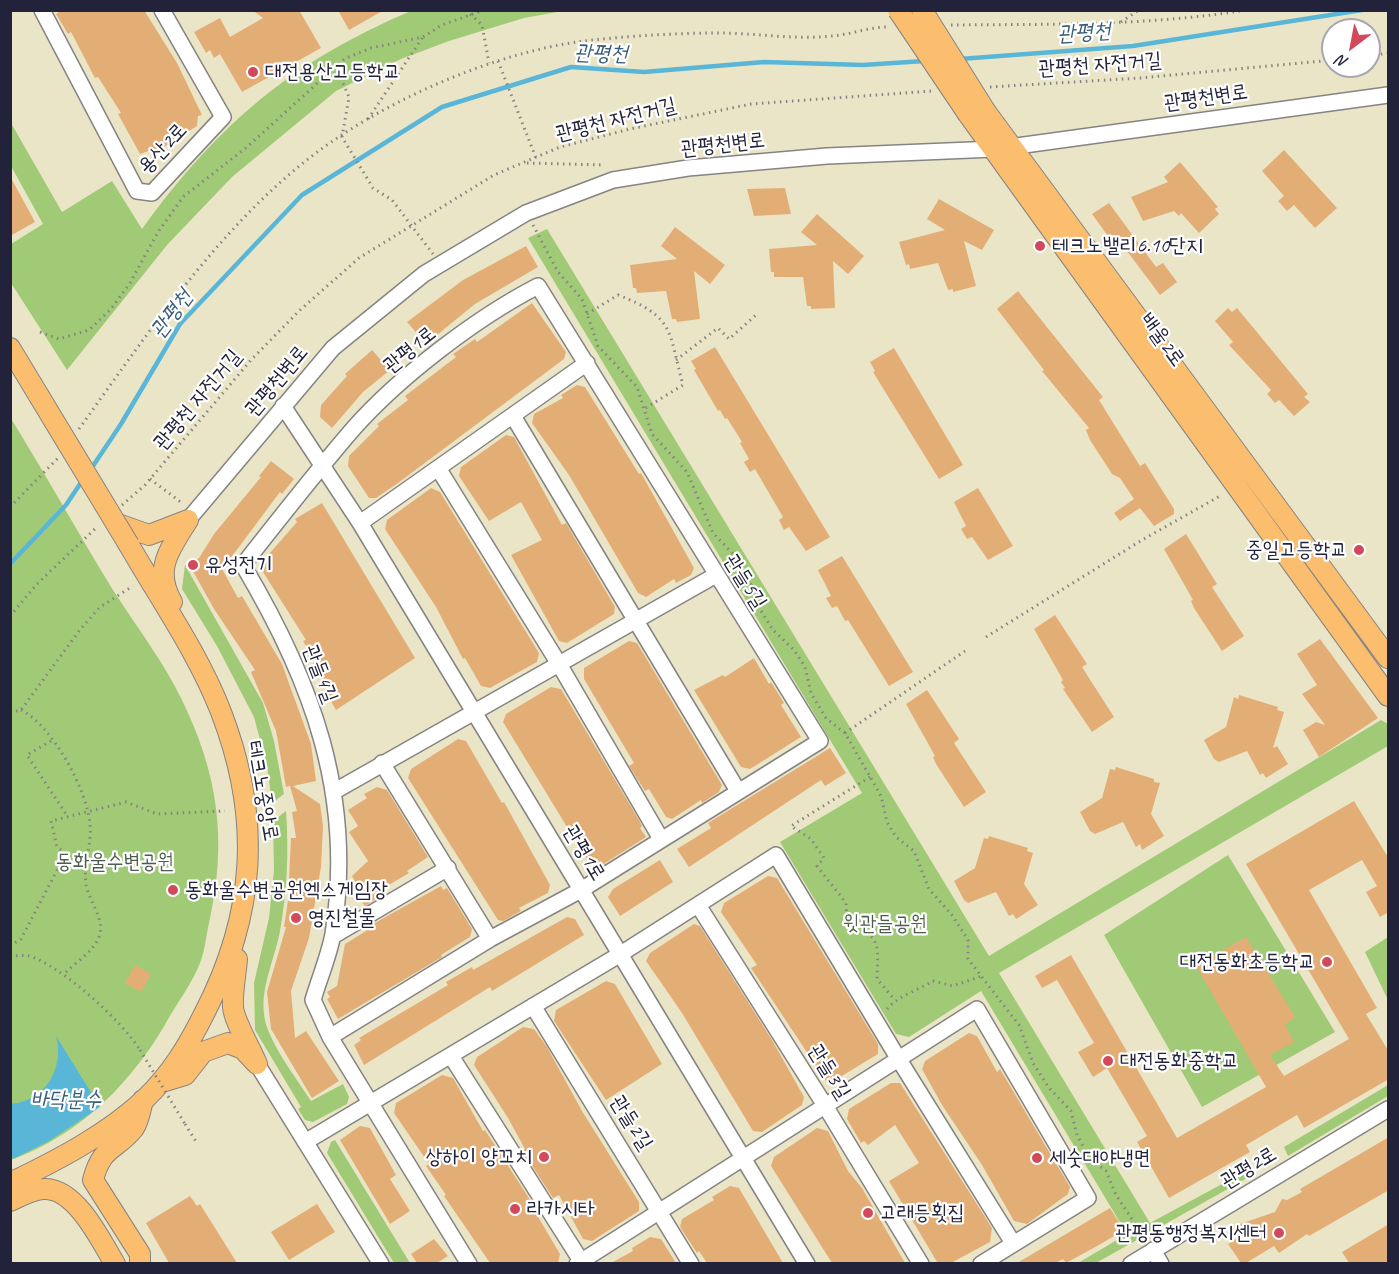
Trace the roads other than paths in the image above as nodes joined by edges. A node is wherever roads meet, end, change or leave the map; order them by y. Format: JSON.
{"nodes":[{"id":1,"x":42,"y":10,"type":"edge"},
{"id":2,"x":162,"y":10,"type":"edge"},
{"id":3,"x":922,"y":10,"type":"edge"},
{"id":4,"x":895,"y":18,"type":"edge"},
{"id":5,"x":1389,"y":95,"type":"edge"},
{"id":6,"x":977,"y":113,"type":"junction"},
{"id":7,"x":1003,"y":147,"type":"junction"},
{"id":8,"x":537,"y":286,"type":"joint"},
{"id":9,"x":10,"y":348,"type":"edge"},
{"id":10,"x":587,"y":363,"type":"junction"},
{"id":11,"x":283,"y":406,"type":"junction"},
{"id":12,"x":513,"y":416,"type":"junction"},
{"id":13,"x":324,"y":464,"type":"junction"},
{"id":14,"x":438,"y":468,"type":"junction"},
{"id":15,"x":191,"y":516,"type":"junction"},
{"id":16,"x":360,"y":523,"type":"junction"},
{"id":17,"x":133,"y":538,"type":"junction"},
{"id":18,"x":716,"y":575,"type":"junction"},
{"id":19,"x":637,"y":619,"type":"junction"},
{"id":20,"x":173,"y":621,"type":"junction"},
{"id":21,"x":1389,"y":658,"type":"edge"},
{"id":22,"x":559,"y":664,"type":"junction"},
{"id":23,"x":1389,"y":696,"type":"edge"},
{"id":24,"x":475,"y":711,"type":"junction"},
{"id":25,"x":382,"y":763,"type":"junction"},
{"id":26,"x":335,"y":791,"type":"junction"},
{"id":27,"x":738,"y":791,"type":"junction"},
{"id":28,"x":661,"y":839,"type":"junction"},
{"id":29,"x":448,"y":868,"type":"junction"},
{"id":30,"x":581,"y":890,"type":"junction"},
{"id":31,"x":698,"y":905,"type":"junction"},
{"id":32,"x":240,"y":924,"type":"junction"},
{"id":33,"x":333,"y":936,"type":"junction"},
{"id":34,"x":490,"y":939,"type":"junction"},
{"id":35,"x":619,"y":955,"type":"junction"},
{"id":36,"x":533,"y":1006,"type":"junction"},
{"id":37,"x":330,"y":1037,"type":"junction"},
{"id":38,"x":451,"y":1056,"type":"junction"},
{"id":39,"x":898,"y":1058,"type":"junction"},
{"id":40,"x":257,"y":1064,"type":"junction"},
{"id":41,"x":162,"y":1082,"type":"junction"},
{"id":42,"x":144,"y":1100,"type":"junction"},
{"id":43,"x":369,"y":1103,"type":"junction"},
{"id":44,"x":824,"y":1104,"type":"junction"},
{"id":45,"x":1389,"y":1109,"type":"edge"},
{"id":46,"x":305,"y":1142,"type":"junction"},
{"id":47,"x":743,"y":1158,"type":"junction"},
{"id":48,"x":10,"y":1183,"type":"edge"},
{"id":49,"x":10,"y":1201,"type":"edge"},
{"id":50,"x":660,"y":1211,"type":"junction"},
{"id":51,"x":1014,"y":1243,"type":"junction"},
{"id":52,"x":1157,"y":1257,"type":"edge"},
{"id":53,"x":115,"y":1263,"type":"edge"},
{"id":54,"x":140,"y":1263,"type":"edge"},
{"id":55,"x":381,"y":1263,"type":"edge"},
{"id":56,"x":469,"y":1263,"type":"edge"},
{"id":57,"x":580,"y":1263,"type":"edge"},
{"id":58,"x":691,"y":1263,"type":"edge"},
{"id":59,"x":807,"y":1263,"type":"edge"},
{"id":60,"x":921,"y":1263,"type":"edge"},
{"id":61,"x":981,"y":1263,"type":"edge"},
{"id":62,"x":1131,"y":1263,"type":"edge"}],
"edges":[{"from":1,"to":2,"type":"street","name":"용산2로"},
{"from":3,"to":6,"type":"main road","name":"배울2로","bridge":true},
{"from":4,"to":6,"type":"main road","name":"배울2로","bridge":true},
{"from":5,"to":7,"type":"street","name":"관평천변로"},
{"from":6,"to":7,"type":"main road","name":"배울2로"},
{"from":7,"to":11,"type":"street","name":"관평천변로"},
{"from":7,"to":21,"type":"main road","name":"배울2로"},
{"from":7,"to":23,"type":"main road","name":"배울2로"},
{"from":8,"to":10,"type":"street","name":"관들5길"},
{"from":8,"to":13,"type":"street","name":"관평1로"},
{"from":9,"to":17,"type":"main road","name":"테크노중앙로","bridge":true},
{"from":10,"to":12,"type":"street"},
{"from":10,"to":18,"type":"street","name":"관들5길"},
{"from":11,"to":13,"type":"street","name":"관평1로"},
{"from":11,"to":15,"type":"street","name":"관평천변로"},
{"from":12,"to":14,"type":"street"},
{"from":12,"to":19,"type":"street"},
{"from":13,"to":16,"type":"street","name":"관평1로"},
{"from":13,"to":26,"type":"street","name":"관들4길"},
{"from":14,"to":16,"type":"street"},
{"from":14,"to":22,"type":"street"},
{"from":15,"to":17,"type":"main road"},
{"from":15,"to":20,"type":"main road"},
{"from":16,"to":24,"type":"street","name":"관평1로"},
{"from":17,"to":20,"type":"main road","name":"테크노중앙로"},
{"from":18,"to":19,"type":"street"},
{"from":18,"to":27,"type":"street","name":"관들5길"},
{"from":19,"to":22,"type":"street"},
{"from":19,"to":27,"type":"street"},
{"from":20,"to":32,"type":"main road","name":"테크노중앙로"},
{"from":22,"to":24,"type":"street"},
{"from":22,"to":28,"type":"street"},
{"from":24,"to":25,"type":"street"},
{"from":24,"to":30,"type":"street","name":"관평1로"},
{"from":25,"to":26,"type":"street"},
{"from":25,"to":29,"type":"street"},
{"from":26,"to":33,"type":"street","name":"관들4길"},
{"from":27,"to":28,"type":"street","name":"관들5길"},
{"from":28,"to":30,"type":"street","name":"관들5길"},
{"from":29,"to":33,"type":"street"},
{"from":29,"to":34,"type":"street"},
{"from":30,"to":34,"type":"street"},
{"from":30,"to":35,"type":"street","name":"관평1로"},
{"from":31,"to":35,"type":"street"},
{"from":31,"to":39,"type":"street"},
{"from":31,"to":44,"type":"street","name":"관들3길"},
{"from":32,"to":40,"type":"main road"},
{"from":32,"to":41,"type":"main road","name":"테크노중앙로"},
{"from":33,"to":37,"type":"street","name":"관들4길"},
{"from":34,"to":37,"type":"street"},
{"from":35,"to":36,"type":"street"},
{"from":35,"to":47,"type":"street","name":"관평1로"},
{"from":36,"to":38,"type":"street"},
{"from":36,"to":50,"type":"street","name":"관들2길"},
{"from":37,"to":43,"type":"street","name":"관들4길"},
{"from":38,"to":43,"type":"street"},
{"from":38,"to":57,"type":"street"},
{"from":39,"to":44,"type":"street"},
{"from":39,"to":51,"type":"street"},
{"from":39,"to":51,"type":"street"},
{"from":40,"to":41,"type":"main road"},
{"from":40,"to":46,"type":"street"},
{"from":41,"to":42,"type":"main road","name":"테크노중앙로"},
{"from":42,"to":48,"type":"main road","name":"테크노중앙로"},
{"from":42,"to":54,"type":"main road"},
{"from":43,"to":46,"type":"street"},
{"from":43,"to":56,"type":"street"},
{"from":44,"to":47,"type":"street"},
{"from":44,"to":60,"type":"street","name":"관들3길"},
{"from":45,"to":52,"type":"street","name":"관평2로"},
{"from":46,"to":55,"type":"street"},
{"from":47,"to":50,"type":"street"},
{"from":47,"to":59,"type":"street","name":"관평1로"},
{"from":49,"to":53,"type":"main road"},
{"from":50,"to":57,"type":"street"},
{"from":50,"to":58,"type":"street","name":"관들2길"},
{"from":51,"to":61,"type":"street"},
{"from":52,"to":62,"type":"street","name":"관평2로"}]}
